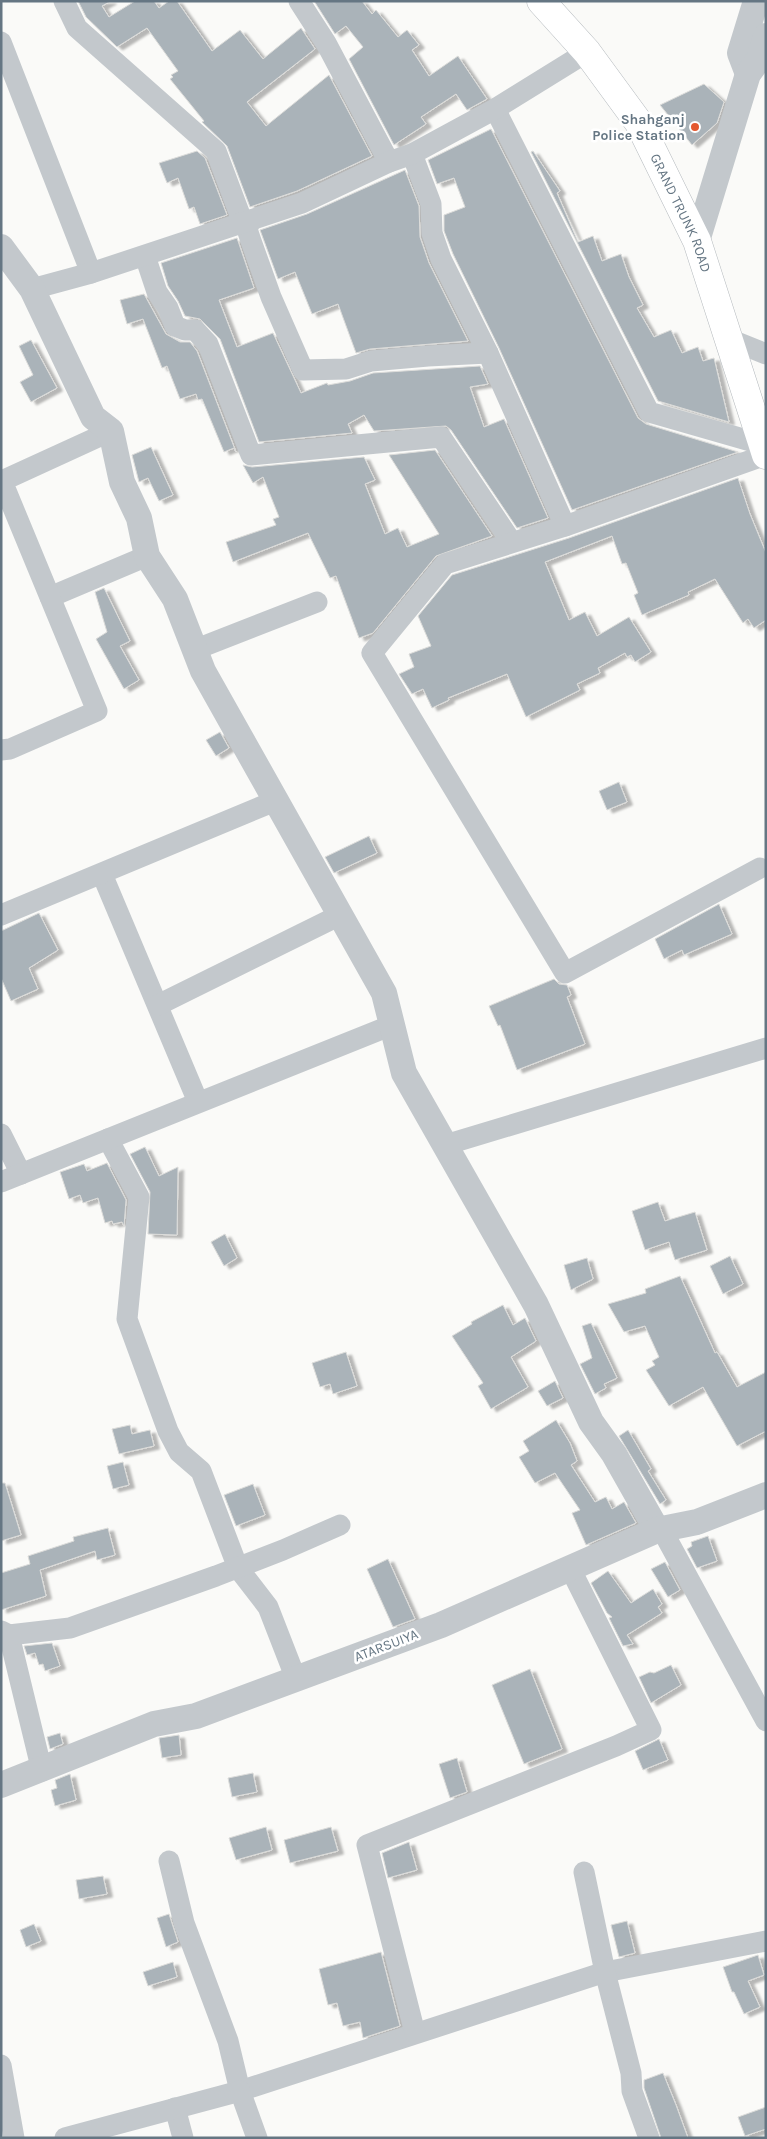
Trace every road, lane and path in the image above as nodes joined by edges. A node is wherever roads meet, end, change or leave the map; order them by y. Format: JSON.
{"nodes":[{"id":1,"x":64,"y":1,"type":"edge"},
{"id":2,"x":299,"y":1,"type":"edge"},
{"id":3,"x":541,"y":1,"type":"edge"},
{"id":4,"x":756,"y":1,"type":"edge"},
{"id":5,"x":766,"y":36,"type":"edge"},
{"id":6,"x":1,"y":42,"type":"edge"},
{"id":7,"x":587,"y":52,"type":"junction"},
{"id":8,"x":748,"y":74,"type":"junction"},
{"id":9,"x":495,"y":109,"type":"junction"},
{"id":10,"x":412,"y":154,"type":"junction"},
{"id":11,"x":389,"y":162,"type":"junction"},
{"id":12,"x":247,"y":221,"type":"junction"},
{"id":13,"x":697,"y":241,"type":"junction"},
{"id":14,"x":1,"y":247,"type":"edge"},
{"id":15,"x":145,"y":256,"type":"junction"},
{"id":16,"x":91,"y":273,"type":"junction"},
{"id":17,"x":32,"y":288,"type":"junction"},
{"id":18,"x":729,"y":339,"type":"junction"},
{"id":19,"x":488,"y":353,"type":"junction"},
{"id":20,"x":766,"y":354,"type":"edge"},
{"id":21,"x":112,"y":431,"type":"junction"},
{"id":22,"x":765,"y":451,"type":"edge"},
{"id":23,"x":565,"y":526,"type":"junction"},
{"id":24,"x":511,"y":541,"type":"junction"},
{"id":25,"x":147,"y":556,"type":"junction"},
{"id":26,"x":50,"y":597,"type":"junction"},
{"id":27,"x":318,"y":602,"type":"dead end"},
{"id":28,"x":194,"y":650,"type":"junction"},
{"id":29,"x":1,"y":750,"type":"edge"},
{"id":30,"x":275,"y":801,"type":"junction"},
{"id":31,"x":760,"y":868,"type":"dead end"},
{"id":32,"x":102,"y":874,"type":"junction"},
{"id":33,"x":1,"y":915,"type":"edge"},
{"id":34,"x":340,"y":915,"type":"junction"},
{"id":35,"x":158,"y":1005,"type":"junction"},
{"id":36,"x":392,"y":1025,"type":"junction"},
{"id":37,"x":766,"y":1048,"type":"edge"},
{"id":38,"x":198,"y":1102,"type":"junction"},
{"id":39,"x":1,"y":1134,"type":"edge"},
{"id":40,"x":108,"y":1140,"type":"junction"},
{"id":41,"x":445,"y":1144,"type":"junction"},
{"id":42,"x":21,"y":1174,"type":"junction"},
{"id":43,"x":1,"y":1182,"type":"edge"},
{"id":44,"x":766,"y":1494,"type":"edge"},
{"id":45,"x":340,"y":1525,"type":"dead end"},
{"id":46,"x":659,"y":1530,"type":"junction"},
{"id":47,"x":238,"y":1568,"type":"junction"},
{"id":48,"x":570,"y":1568,"type":"junction"},
{"id":49,"x":5,"y":1633,"type":"edge"},
{"id":50,"x":296,"y":1679,"type":"junction"},
{"id":51,"x":766,"y":1721,"type":"edge"},
{"id":52,"x":42,"y":1771,"type":"junction"},
{"id":53,"x":1,"y":1785,"type":"edge"},
{"id":54,"x":169,"y":1861,"type":"dead end"},
{"id":55,"x":584,"y":1872,"type":"dead end"},
{"id":56,"x":766,"y":1941,"type":"edge"},
{"id":57,"x":605,"y":1972,"type":"junction"},
{"id":58,"x":415,"y":2033,"type":"junction"},
{"id":59,"x":1,"y":2065,"type":"edge"},
{"id":60,"x":240,"y":2091,"type":"junction"},
{"id":61,"x":175,"y":2108,"type":"junction"},
{"id":62,"x":14,"y":2138,"type":"edge"},
{"id":63,"x":65,"y":2138,"type":"edge"},
{"id":64,"x":182,"y":2138,"type":"edge"},
{"id":65,"x":257,"y":2138,"type":"edge"},
{"id":66,"x":649,"y":2138,"type":"edge"}],
"edges":[{"from":1,"to":12,"type":"street"},
{"from":2,"to":11,"type":"street"},
{"from":3,"to":7,"type":"main road","name":"GRAND TRUNK ROAD"},
{"from":4,"to":8,"type":"street"},
{"from":5,"to":8,"type":"street"},
{"from":6,"to":16,"type":"street"},
{"from":7,"to":9,"type":"street"},
{"from":7,"to":13,"type":"main road","name":"GRAND TRUNK ROAD"},
{"from":8,"to":13,"type":"street"},
{"from":9,"to":10,"type":"street"},
{"from":9,"to":22,"type":"street"},
{"from":10,"to":11,"type":"street"},
{"from":10,"to":19,"type":"street"},
{"from":11,"to":12,"type":"street"},
{"from":12,"to":15,"type":"street"},
{"from":12,"to":19,"type":"street"},
{"from":13,"to":18,"type":"main road","name":"GRAND TRUNK ROAD"},
{"from":14,"to":17,"type":"street"},
{"from":15,"to":16,"type":"street"},
{"from":15,"to":24,"type":"street"},
{"from":16,"to":17,"type":"street"},
{"from":17,"to":21,"type":"street"},
{"from":18,"to":20,"type":"street"},
{"from":18,"to":22,"type":"main road","name":"GRAND TRUNK ROAD"},
{"from":19,"to":23,"type":"street"},
{"from":21,"to":25,"type":"street"},
{"from":21,"to":26,"type":"street"},
{"from":22,"to":23,"type":"street"},
{"from":23,"to":24,"type":"street"},
{"from":24,"to":31,"type":"street"},
{"from":25,"to":26,"type":"street"},
{"from":25,"to":28,"type":"street"},
{"from":26,"to":29,"type":"street"},
{"from":27,"to":28,"type":"street"},
{"from":28,"to":30,"type":"street"},
{"from":30,"to":32,"type":"street"},
{"from":30,"to":34,"type":"street"},
{"from":32,"to":33,"type":"street"},
{"from":32,"to":35,"type":"street"},
{"from":34,"to":35,"type":"street"},
{"from":34,"to":36,"type":"street"},
{"from":35,"to":38,"type":"street"},
{"from":36,"to":38,"type":"street"},
{"from":36,"to":41,"type":"street"},
{"from":37,"to":41,"type":"street"},
{"from":38,"to":40,"type":"street"},
{"from":39,"to":42,"type":"street"},
{"from":40,"to":42,"type":"street"},
{"from":40,"to":47,"type":"street"},
{"from":41,"to":46,"type":"street"},
{"from":42,"to":43,"type":"street"},
{"from":44,"to":46,"type":"street","name":"ATARSUIYA"},
{"from":45,"to":47,"type":"street"},
{"from":46,"to":48,"type":"street","name":"ATARSUIYA"},
{"from":46,"to":51,"type":"street"},
{"from":47,"to":49,"type":"street"},
{"from":47,"to":50,"type":"street"},
{"from":48,"to":50,"type":"street","name":"ATARSUIYA"},
{"from":48,"to":58,"type":"street"},
{"from":49,"to":52,"type":"street"},
{"from":50,"to":52,"type":"street","name":"ATARSUIYA"},
{"from":52,"to":53,"type":"street","name":"ATARSUIYA"},
{"from":54,"to":60,"type":"street"},
{"from":55,"to":57,"type":"street"},
{"from":56,"to":57,"type":"street"},
{"from":57,"to":58,"type":"street"},
{"from":57,"to":66,"type":"street"},
{"from":58,"to":60,"type":"street"},
{"from":59,"to":62,"type":"street"},
{"from":60,"to":61,"type":"street"},
{"from":60,"to":65,"type":"street"},
{"from":61,"to":63,"type":"street"},
{"from":61,"to":64,"type":"street"}]}
